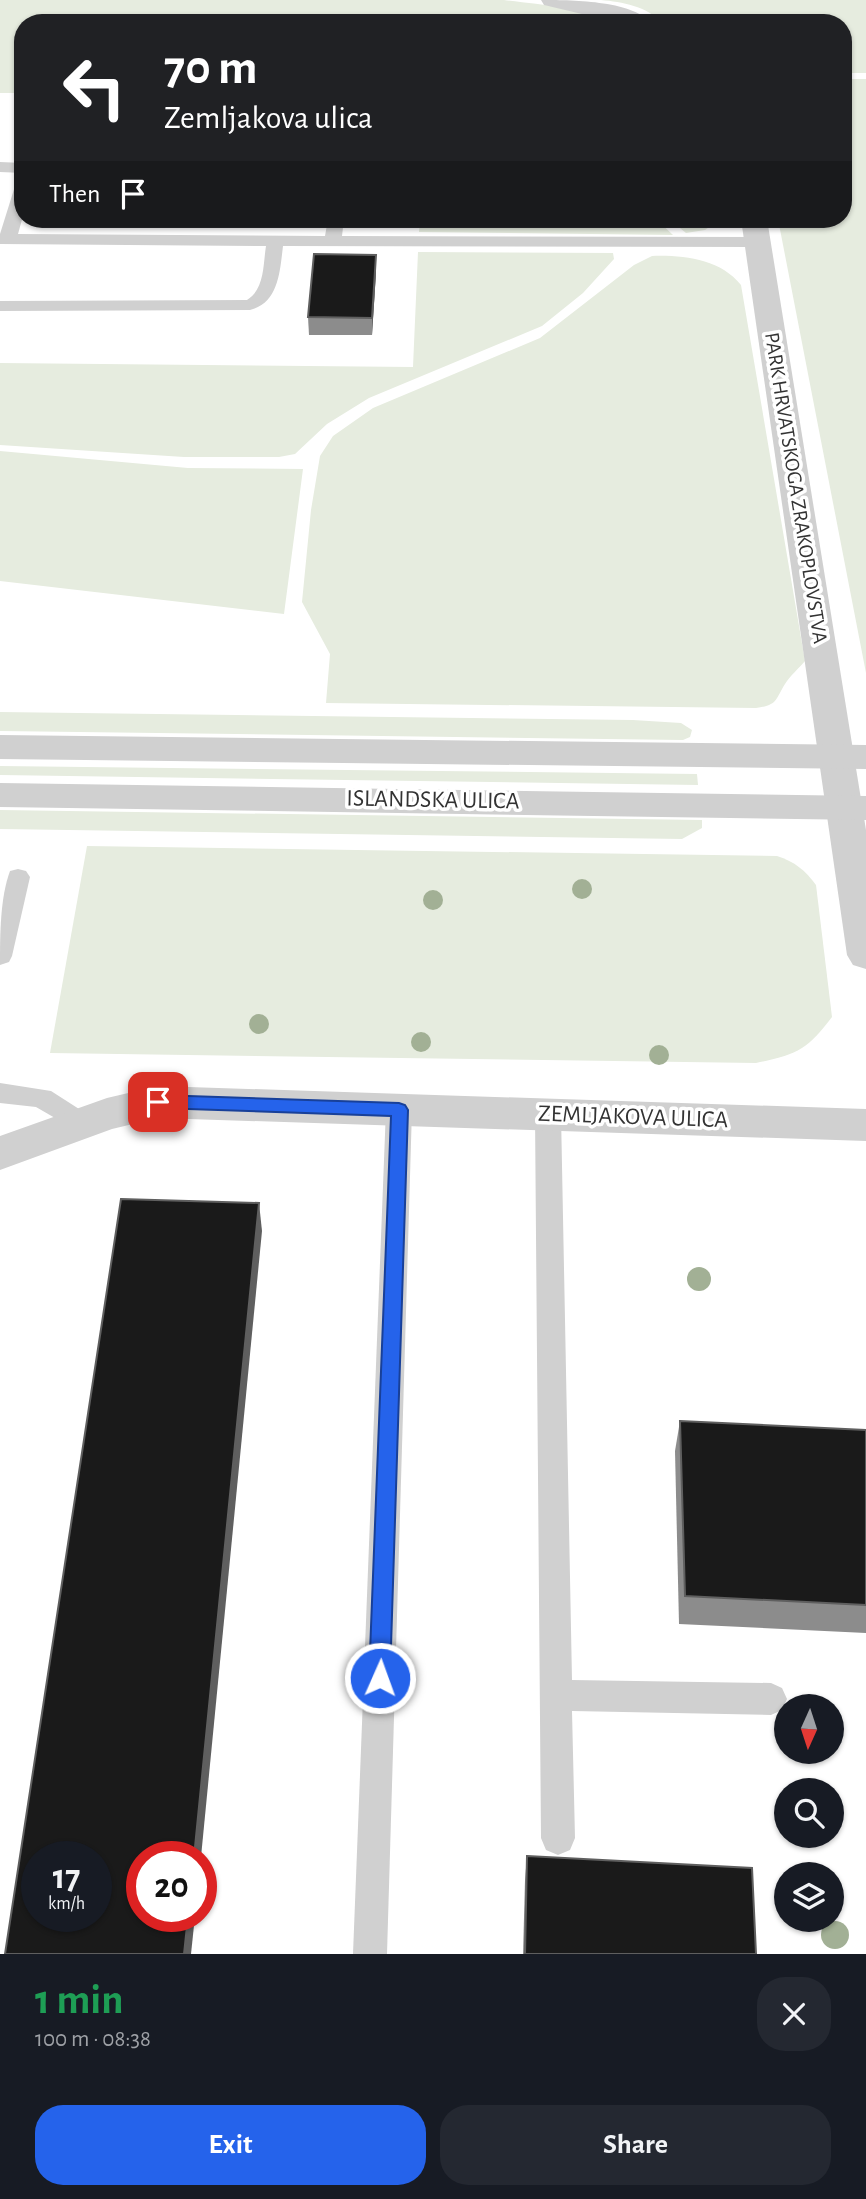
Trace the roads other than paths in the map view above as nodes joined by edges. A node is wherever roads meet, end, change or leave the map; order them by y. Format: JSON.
{"nodes":[{"id":1,"x":552,"y":0,"type":"edge"},
{"id":2,"x":619,"y":14,"type":"edge"},
{"id":3,"x":14,"y":211,"type":"edge"},
{"id":4,"x":335,"y":228,"type":"edge"},
{"id":5,"x":756,"y":230,"type":"edge"},
{"id":6,"x":4,"y":239,"type":"edge"},
{"id":7,"x":275,"y":240,"type":"junction"},
{"id":8,"x":333,"y":241,"type":"junction"},
{"id":9,"x":0,"y":306,"type":"edge"},
{"id":10,"x":0,"y":747,"type":"edge"},
{"id":11,"x":851,"y":757,"type":"edge"},
{"id":12,"x":0,"y":795,"type":"edge"},
{"id":13,"x":855,"y":808,"type":"edge"},
{"id":14,"x":18,"y":877,"type":"dead end"},
{"id":15,"x":866,"y":955,"type":"edge"},
{"id":16,"x":0,"y":956,"type":"edge"},
{"id":17,"x":0,"y":1093,"type":"edge"},
{"id":18,"x":399,"y":1110,"type":"junction"},
{"id":19,"x":548,"y":1114,"type":"junction"},
{"id":20,"x":81,"y":1123,"type":"junction"},
{"id":21,"x":866,"y":1125,"type":"edge"},
{"id":22,"x":0,"y":1153,"type":"edge"},
{"id":23,"x":556,"y":1695,"type":"junction"},
{"id":24,"x":771,"y":1699,"type":"dead end"},
{"id":25,"x":558,"y":1838,"type":"dead end"},
{"id":26,"x":370,"y":1954,"type":"edge"}],
"edges":[{"from":1,"to":2,"type":"street"},
{"from":3,"to":6,"type":"lane"},
{"from":4,"to":8,"type":"lane"},
{"from":5,"to":8,"type":"lane"},
{"from":5,"to":11,"type":"street","name":"PARK HRVATSKOGA ZRAKOPLOVSTVA"},
{"from":6,"to":7,"type":"lane"},
{"from":7,"to":8,"type":"lane"},
{"from":7,"to":9,"type":"lane"},
{"from":10,"to":11,"type":"street","name":"ISLANDSKA ULICA"},
{"from":11,"to":13,"type":"street","name":"PARK HRVATSKOGA ZRAKOPLOVSTVA"},
{"from":12,"to":13,"type":"street","name":"ISLANDSKA ULICA"},
{"from":13,"to":15,"type":"street","name":"PARK HRVATSKOGA ZRAKOPLOVSTVA"},
{"from":14,"to":16,"type":"lane"},
{"from":17,"to":20,"type":"lane"},
{"from":18,"to":19,"type":"street","name":"ZEMLJAKOVA ULICA"},
{"from":18,"to":20,"type":"street","name":"ZEMLJAKOVA ULICA"},
{"from":18,"to":26,"type":"lane"},
{"from":19,"to":21,"type":"street","name":"ZEMLJAKOVA ULICA"},
{"from":19,"to":23,"type":"lane"},
{"from":20,"to":22,"type":"street","name":"ZEMLJAKOVA ULICA"},
{"from":23,"to":24,"type":"lane"},
{"from":23,"to":25,"type":"lane"}]}
